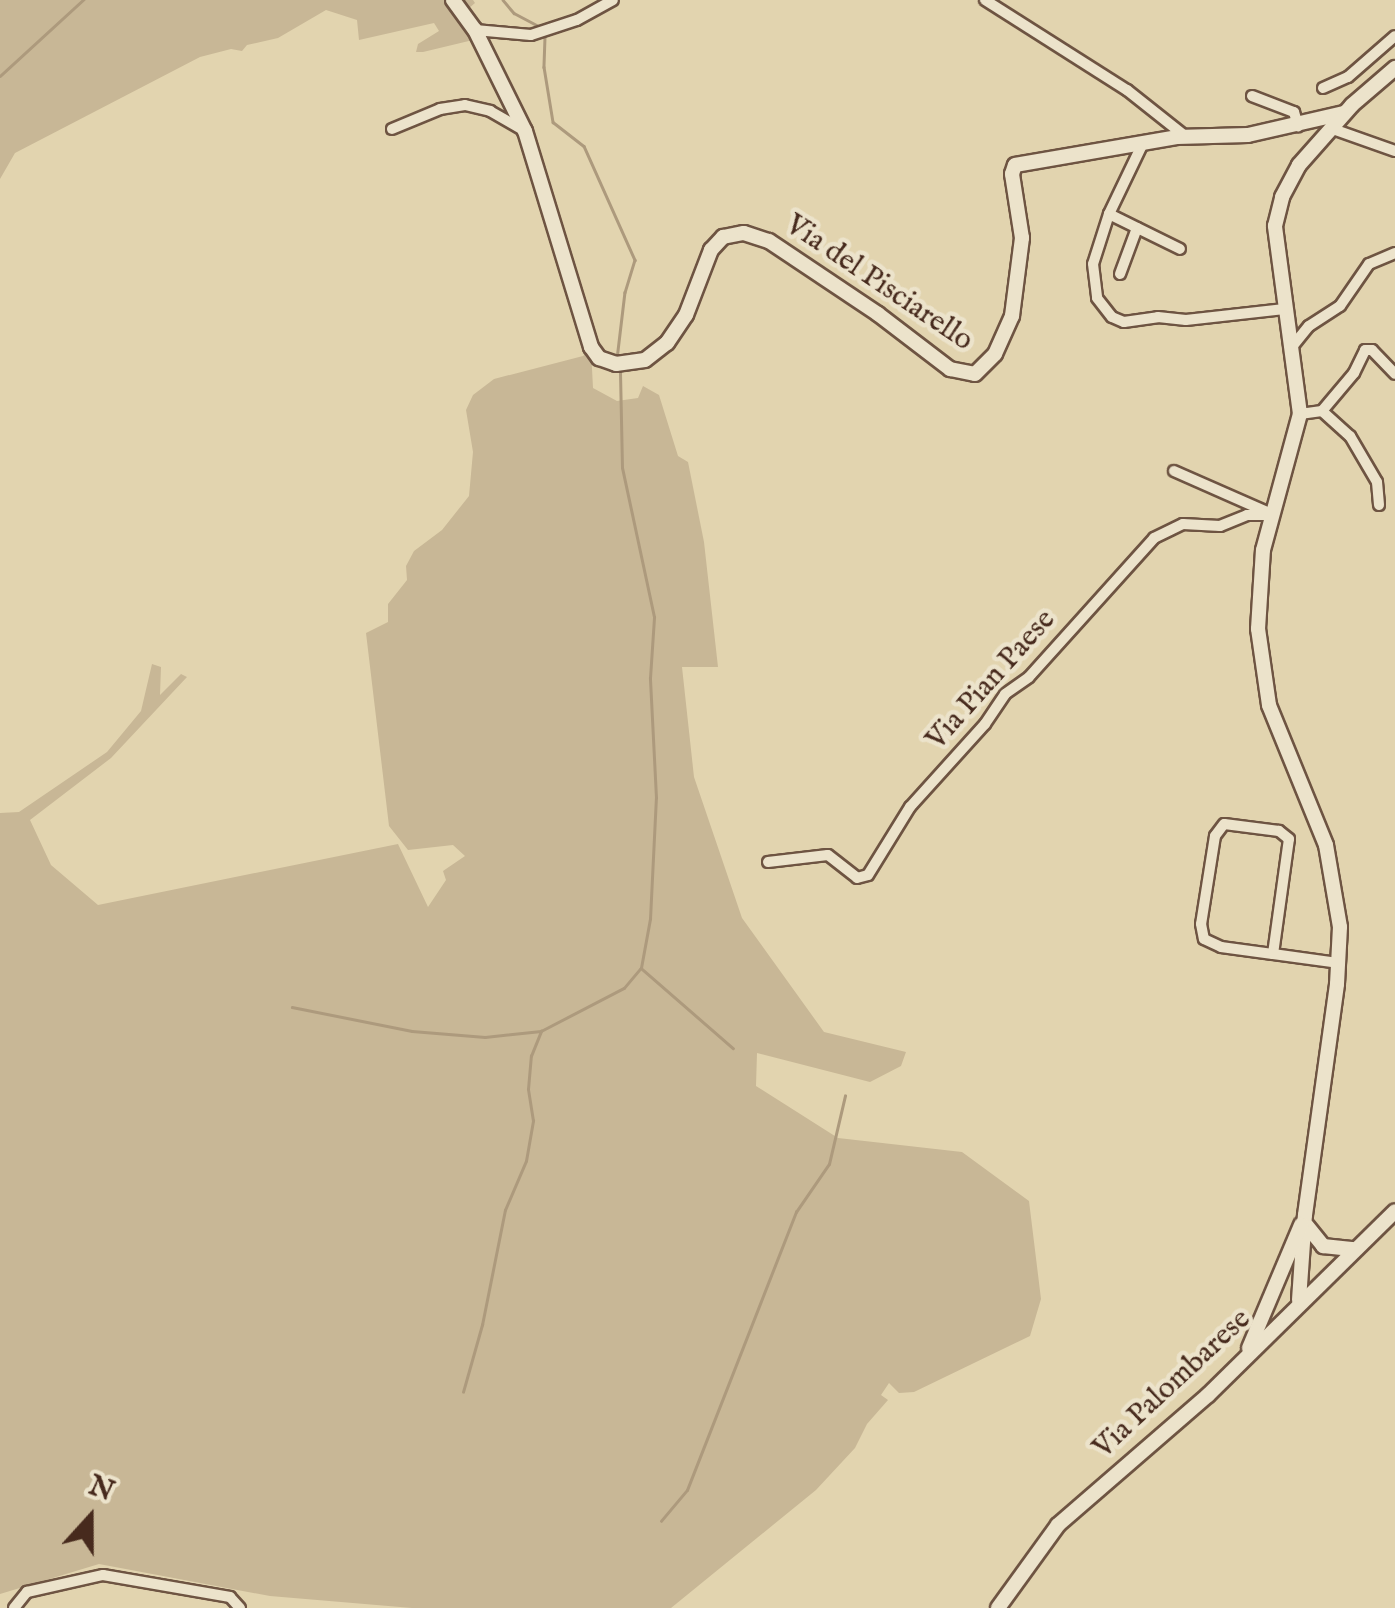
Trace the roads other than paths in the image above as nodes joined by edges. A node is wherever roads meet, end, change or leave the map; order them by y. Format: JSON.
{"nodes":[{"id":1,"x":453,"y":0,"type":"edge"},
{"id":2,"x":613,"y":0,"type":"edge"},
{"id":3,"x":985,"y":0,"type":"edge"},
{"id":4,"x":475,"y":30,"type":"junction"},
{"id":5,"x":1395,"y":36,"type":"edge"},
{"id":6,"x":1395,"y":68,"type":"edge"},
{"id":7,"x":1323,"y":88,"type":"dead end"},
{"id":8,"x":1252,"y":96,"type":"dead end"},
{"id":9,"x":1344,"y":113,"type":"junction"},
{"id":10,"x":1298,"y":126,"type":"junction"},
{"id":11,"x":1330,"y":128,"type":"junction"},
{"id":12,"x":392,"y":129,"type":"dead end"},
{"id":13,"x":525,"y":131,"type":"junction"},
{"id":14,"x":1185,"y":136,"type":"junction"},
{"id":15,"x":1143,"y":143,"type":"junction"},
{"id":16,"x":1395,"y":151,"type":"edge"},
{"id":17,"x":1109,"y":214,"type":"junction"},
{"id":18,"x":1137,"y":228,"type":"junction"},
{"id":19,"x":1180,"y":249,"type":"dead end"},
{"id":20,"x":1395,"y":253,"type":"edge"},
{"id":21,"x":1120,"y":274,"type":"dead end"},
{"id":22,"x":1284,"y":309,"type":"junction"},
{"id":23,"x":1290,"y":348,"type":"junction"},
{"id":24,"x":1395,"y":374,"type":"edge"},
{"id":25,"x":1322,"y":411,"type":"junction"},
{"id":26,"x":1300,"y":414,"type":"junction"},
{"id":27,"x":1174,"y":471,"type":"dead end"},
{"id":28,"x":1379,"y":505,"type":"dead end"},
{"id":29,"x":1272,"y":515,"type":"junction"},
{"id":30,"x":768,"y":862,"type":"dead end"},
{"id":31,"x":1273,"y":954,"type":"junction"},
{"id":32,"x":1339,"y":963,"type":"junction"},
{"id":33,"x":1395,"y":1210,"type":"edge"},
{"id":34,"x":1304,"y":1215,"type":"junction"},
{"id":35,"x":1294,"y":1243,"type":"junction"},
{"id":36,"x":1354,"y":1249,"type":"junction"},
{"id":37,"x":1299,"y":1300,"type":"junction"},
{"id":38,"x":1243,"y":1360,"type":"junction"},
{"id":39,"x":14,"y":1608,"type":"edge"},
{"id":40,"x":240,"y":1608,"type":"edge"},
{"id":41,"x":998,"y":1608,"type":"edge"}],
"edges":[{"from":1,"to":4,"type":"street","name":"Via del Pisciarello"},
{"from":2,"to":4,"type":"street"},
{"from":3,"to":14,"type":"street"},
{"from":4,"to":13,"type":"street","name":"Via del Pisciarello"},
{"from":5,"to":7,"type":"street"},
{"from":6,"to":9,"type":"street"},
{"from":8,"to":10,"type":"street"},
{"from":9,"to":10,"type":"street","name":"Via del Pisciarello"},
{"from":9,"to":11,"type":"street"},
{"from":10,"to":14,"type":"street","name":"Via del Pisciarello"},
{"from":11,"to":16,"type":"street"},
{"from":11,"to":22,"type":"street"},
{"from":12,"to":13,"type":"street"},
{"from":13,"to":15,"type":"street","name":"Via del Pisciarello"},
{"from":14,"to":15,"type":"street","name":"Via del Pisciarello"},
{"from":15,"to":17,"type":"street"},
{"from":17,"to":18,"type":"street"},
{"from":17,"to":22,"type":"street"},
{"from":18,"to":19,"type":"street"},
{"from":18,"to":21,"type":"street"},
{"from":20,"to":23,"type":"street"},
{"from":22,"to":23,"type":"street"},
{"from":23,"to":26,"type":"street"},
{"from":24,"to":25,"type":"street"},
{"from":25,"to":26,"type":"street"},
{"from":25,"to":28,"type":"street"},
{"from":26,"to":29,"type":"street"},
{"from":27,"to":29,"type":"street"},
{"from":29,"to":30,"type":"street","name":"Via Pian Paese"},
{"from":29,"to":32,"type":"street"},
{"from":31,"to":31,"type":"street"},
{"from":31,"to":32,"type":"street"},
{"from":32,"to":34,"type":"street"},
{"from":33,"to":36,"type":"street","name":"Via Palombarese"},
{"from":34,"to":35,"type":"street"},
{"from":34,"to":36,"type":"street"},
{"from":34,"to":37,"type":"street"},
{"from":35,"to":37,"type":"street"},
{"from":35,"to":38,"type":"street"},
{"from":36,"to":37,"type":"street","name":"Via Palombarese"},
{"from":37,"to":38,"type":"street","name":"Via Palombarese"},
{"from":38,"to":41,"type":"street","name":"Via Palombarese"},
{"from":39,"to":40,"type":"street"}]}
